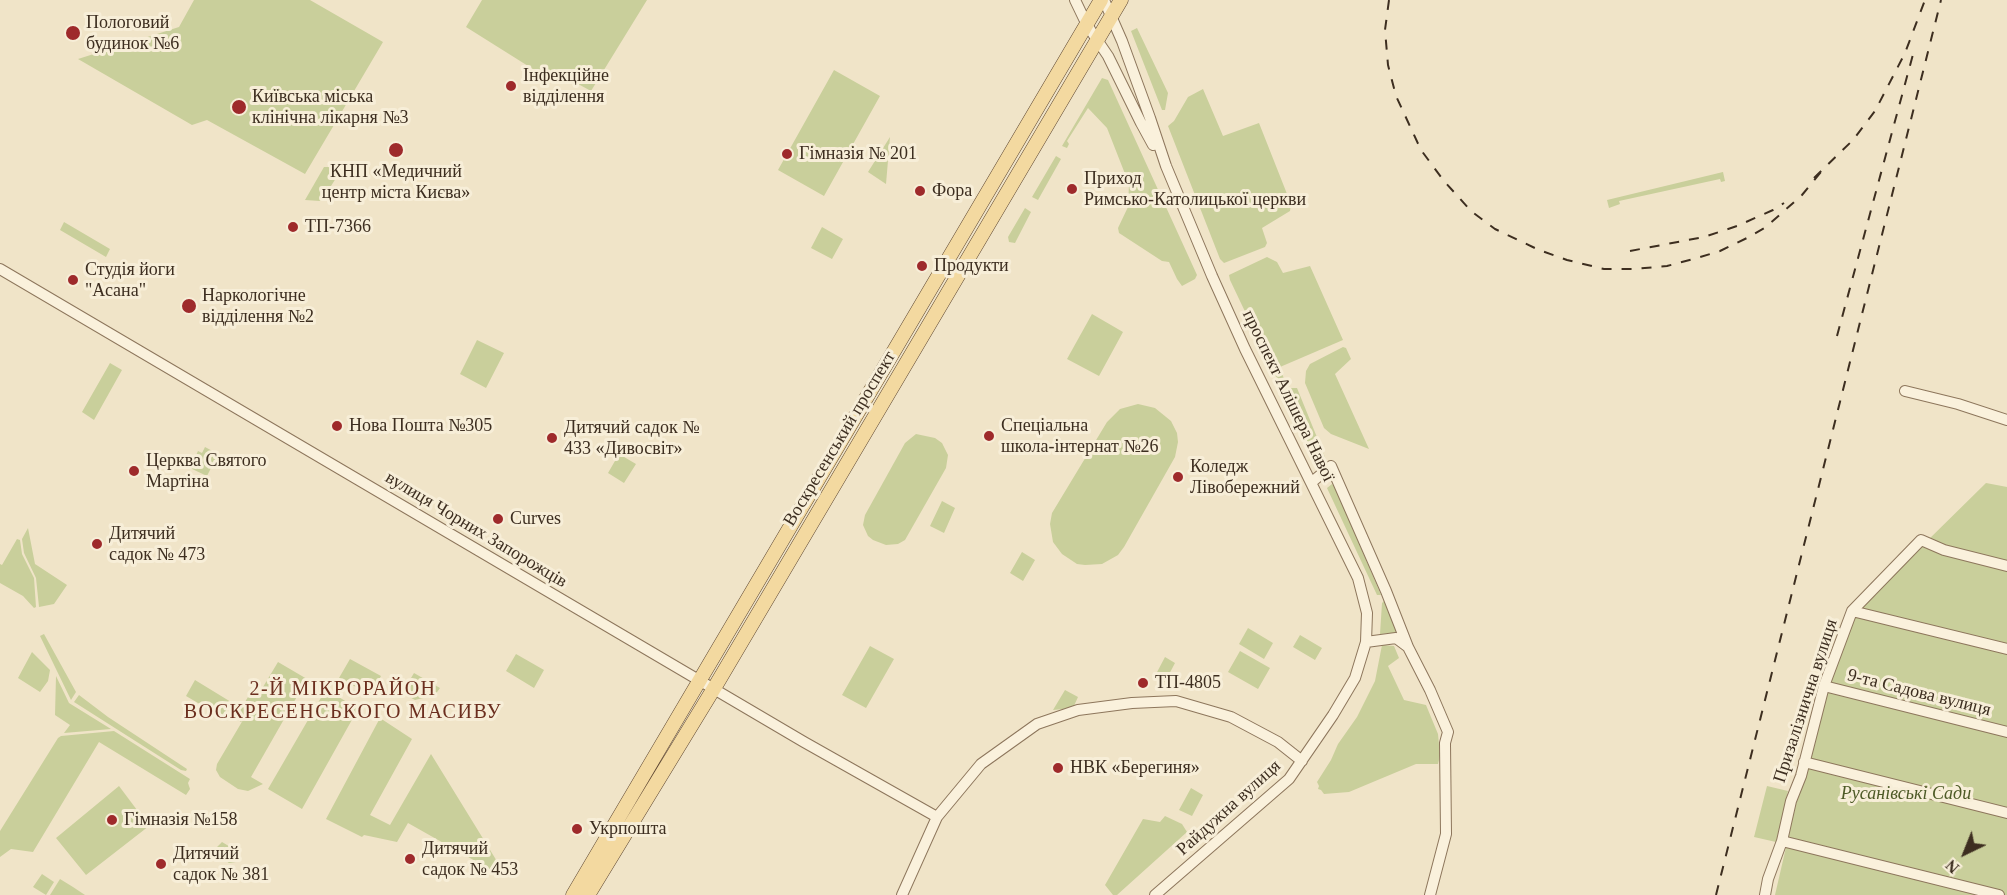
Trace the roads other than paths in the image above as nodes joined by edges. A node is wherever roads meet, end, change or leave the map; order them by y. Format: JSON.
{"nodes":[{"id":1,"x":1075,"y":0,"type":"edge"},
{"id":2,"x":1102,"y":0,"type":"edge"},
{"id":3,"x":1121,"y":0,"type":"edge"},
{"id":4,"x":1111,"y":15,"type":"junction"},
{"id":5,"x":1087,"y":25,"type":"junction"},
{"id":6,"x":1097,"y":39,"type":"junction"},
{"id":7,"x":1166,"y":166,"type":"junction"},
{"id":8,"x":0,"y":269,"type":"edge"},
{"id":9,"x":1905,"y":391,"type":"dead end"},
{"id":10,"x":2007,"y":420,"type":"edge"},
{"id":11,"x":1312,"y":482,"type":"junction"},
{"id":12,"x":2007,"y":566,"type":"edge"},
{"id":13,"x":1852,"y":611,"type":"junction"},
{"id":14,"x":1366,"y":642,"type":"junction"},
{"id":15,"x":1408,"y":647,"type":"junction"},
{"id":16,"x":2007,"y":649,"type":"edge"},
{"id":17,"x":700,"y":681,"type":"junction"},
{"id":18,"x":1824,"y":686,"type":"junction"},
{"id":19,"x":713,"y":688,"type":"junction"},
{"id":20,"x":2007,"y":732,"type":"edge"},
{"id":21,"x":1302,"y":761,"type":"junction"},
{"id":22,"x":1804,"y":762,"type":"junction"},
{"id":23,"x":2007,"y":813,"type":"edge"},
{"id":24,"x":937,"y":817,"type":"junction"},
{"id":25,"x":1782,"y":841,"type":"junction"},
{"id":26,"x":573,"y":895,"type":"edge"},
{"id":27,"x":588,"y":895,"type":"edge"},
{"id":28,"x":902,"y":895,"type":"edge"},
{"id":29,"x":1155,"y":895,"type":"edge"},
{"id":30,"x":1430,"y":895,"type":"edge"},
{"id":31,"x":1765,"y":895,"type":"edge"},
{"id":32,"x":1999,"y":895,"type":"edge"}],
"edges":[{"from":1,"to":5,"type":"street","name":"проспект Алішера Навої"},
{"from":2,"to":4,"type":"street","name":"проспект Алішера Навої"},
{"from":2,"to":5,"type":"main road","name":"Воскресенський проспект"},
{"from":3,"to":4,"type":"main road","name":"Воскресенський проспект"},
{"from":4,"to":6,"type":"main road","name":"Воскресенський проспект"},
{"from":4,"to":7,"type":"street","name":"проспект Алішера Навої"},
{"from":5,"to":6,"type":"street","name":"проспект Алішера Навої"},
{"from":5,"to":17,"type":"main road","name":"Воскресенський проспект"},
{"from":6,"to":7,"type":"street","name":"проспект Алішера Навої"},
{"from":6,"to":19,"type":"main road","name":"Воскресенський проспект"},
{"from":7,"to":11,"type":"street","name":"проспект Алішера Навої"},
{"from":8,"to":17,"type":"street","name":"вулиця Чорних Запорожців"},
{"from":9,"to":10,"type":"street"},
{"from":11,"to":14,"type":"street","name":"проспект Алішера Навої"},
{"from":11,"to":15,"type":"street"},
{"from":12,"to":13,"type":"street","name":"Призалізнична вулиця"},
{"from":13,"to":16,"type":"street"},
{"from":13,"to":18,"type":"street","name":"Призалізнична вулиця"},
{"from":14,"to":15,"type":"street"},
{"from":14,"to":21,"type":"street","name":"Райдужна вулиця"},
{"from":15,"to":30,"type":"street"},
{"from":17,"to":19,"type":"street","name":"вулиця Чорних Запорожців"},
{"from":17,"to":26,"type":"main road","name":"Воскресенський проспект"},
{"from":18,"to":20,"type":"street","name":"9-та Садова вулиця"},
{"from":18,"to":22,"type":"street","name":"Призалізнична вулиця"},
{"from":19,"to":24,"type":"street","name":"вулиця Чорних Запорожців"},
{"from":19,"to":27,"type":"main road","name":"Воскресенський проспект"},
{"from":21,"to":24,"type":"street"},
{"from":21,"to":29,"type":"street","name":"Райдужна вулиця"},
{"from":22,"to":23,"type":"street"},
{"from":22,"to":25,"type":"street","name":"Призалізнична вулиця"},
{"from":24,"to":28,"type":"street"},
{"from":25,"to":31,"type":"street","name":"Призалізнична вулиця"},
{"from":25,"to":32,"type":"street"}]}
